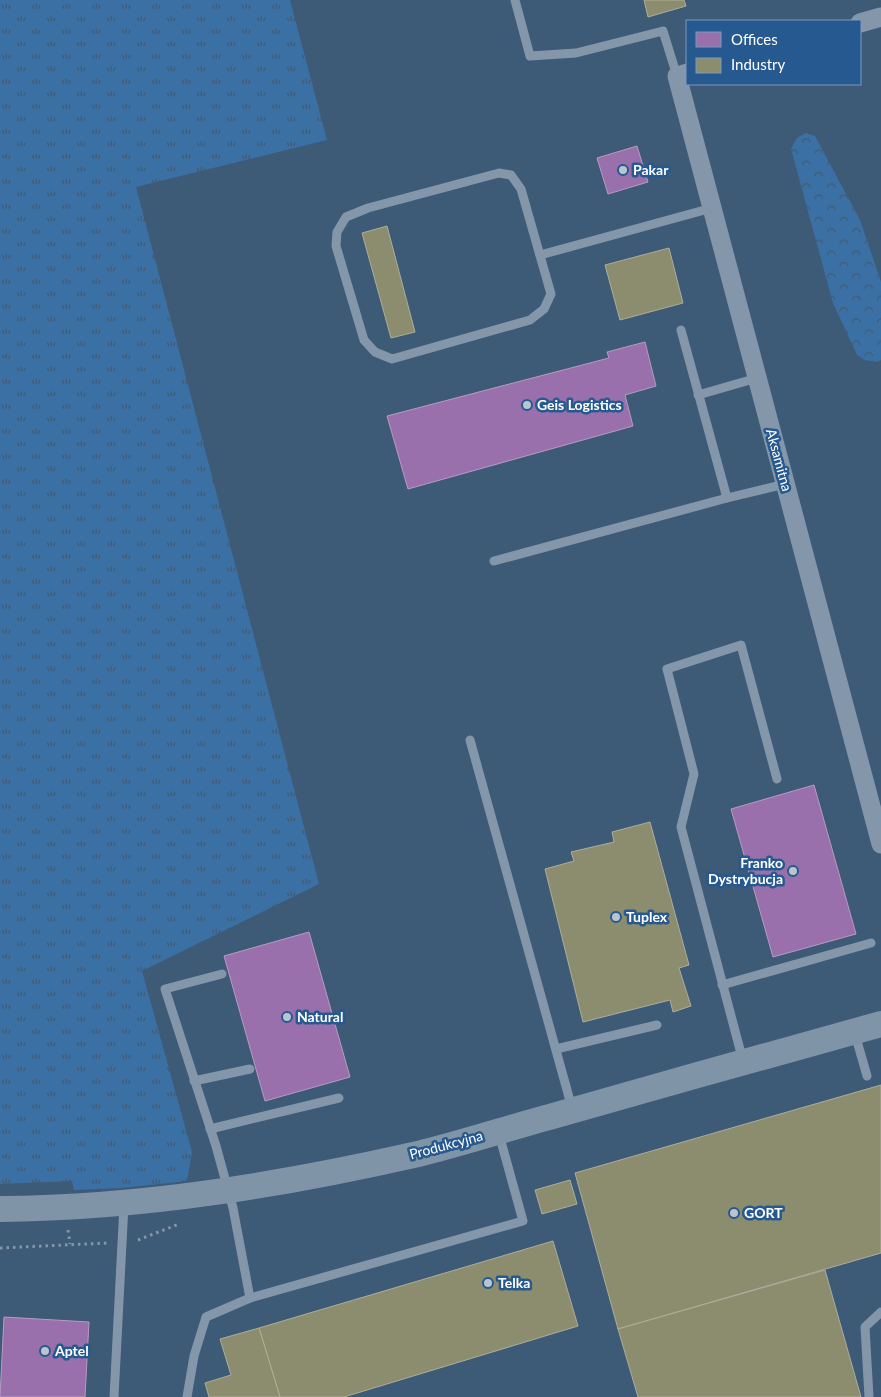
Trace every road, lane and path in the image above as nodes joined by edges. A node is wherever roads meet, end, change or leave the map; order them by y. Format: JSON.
{"nodes":[{"id":1,"x":515,"y":0,"type":"edge"},
{"id":2,"x":881,"y":17,"type":"edge"},
{"id":3,"x":861,"y":23,"type":"edge"},
{"id":4,"x":682,"y":74,"type":"edge"},
{"id":5,"x":712,"y":208,"type":"junction"},
{"id":6,"x":540,"y":255,"type":"junction"},
{"id":7,"x":681,"y":330,"type":"dead end"},
{"id":8,"x":757,"y":378,"type":"junction"},
{"id":9,"x":698,"y":395,"type":"junction"},
{"id":10,"x":785,"y":484,"type":"junction"},
{"id":11,"x":727,"y":498,"type":"junction"},
{"id":12,"x":494,"y":562,"type":"dead end"},
{"id":13,"x":470,"y":740,"type":"dead end"},
{"id":14,"x":777,"y":779,"type":"dead end"},
{"id":15,"x":881,"y":844,"type":"edge"},
{"id":16,"x":871,"y":943,"type":"dead end"},
{"id":17,"x":222,"y":974,"type":"dead end"},
{"id":18,"x":722,"y":985,"type":"junction"},
{"id":19,"x":881,"y":1024,"type":"edge"},
{"id":20,"x":657,"y":1025,"type":"dead end"},
{"id":21,"x":855,"y":1031,"type":"junction"},
{"id":22,"x":556,"y":1049,"type":"junction"},
{"id":23,"x":744,"y":1063,"type":"junction"},
{"id":24,"x":250,"y":1069,"type":"dead end"},
{"id":25,"x":867,"y":1076,"type":"dead end"},
{"id":26,"x":194,"y":1081,"type":"junction"},
{"id":27,"x":339,"y":1098,"type":"dead end"},
{"id":28,"x":573,"y":1110,"type":"junction"},
{"id":29,"x":210,"y":1129,"type":"junction"},
{"id":30,"x":498,"y":1131,"type":"junction"},
{"id":31,"x":227,"y":1191,"type":"junction"},
{"id":32,"x":124,"y":1202,"type":"junction"},
{"id":33,"x":0,"y":1209,"type":"edge"},
{"id":34,"x":122,"y":1243,"type":"junction"},
{"id":35,"x":0,"y":1248,"type":"edge"},
{"id":36,"x":250,"y":1298,"type":"junction"},
{"id":37,"x":881,"y":1312,"type":"edge"},
{"id":38,"x":114,"y":1397,"type":"edge"},
{"id":39,"x":188,"y":1397,"type":"edge"},
{"id":40,"x":869,"y":1397,"type":"edge"}],
"edges":[{"from":1,"to":4,"type":"lane"},
{"from":2,"to":3,"type":"street"},
{"from":4,"to":5,"type":"street","name":"Aksamitna"},
{"from":5,"to":6,"type":"lane"},
{"from":5,"to":8,"type":"street","name":"Aksamitna"},
{"from":6,"to":6,"type":"lane"},
{"from":7,"to":9,"type":"lane"},
{"from":8,"to":9,"type":"lane"},
{"from":8,"to":10,"type":"street","name":"Aksamitna"},
{"from":9,"to":11,"type":"lane"},
{"from":10,"to":11,"type":"lane"},
{"from":10,"to":15,"type":"street","name":"Aksamitna"},
{"from":11,"to":12,"type":"lane"},
{"from":13,"to":22,"type":"lane"},
{"from":14,"to":18,"type":"lane"},
{"from":16,"to":18,"type":"lane"},
{"from":17,"to":26,"type":"lane"},
{"from":18,"to":23,"type":"lane"},
{"from":19,"to":21,"type":"street","name":"Produkcyjna"},
{"from":20,"to":22,"type":"lane"},
{"from":21,"to":23,"type":"street","name":"Produkcyjna"},
{"from":21,"to":25,"type":"lane"},
{"from":22,"to":28,"type":"lane"},
{"from":23,"to":28,"type":"street","name":"Produkcyjna"},
{"from":24,"to":26,"type":"lane"},
{"from":26,"to":29,"type":"lane"},
{"from":27,"to":29,"type":"lane"},
{"from":28,"to":30,"type":"street","name":"Produkcyjna"},
{"from":29,"to":31,"type":"lane"},
{"from":30,"to":31,"type":"street","name":"Produkcyjna"},
{"from":30,"to":36,"type":"lane"},
{"from":31,"to":32,"type":"street","name":"Produkcyjna"},
{"from":31,"to":36,"type":"lane"},
{"from":32,"to":33,"type":"street","name":"Produkcyjna"},
{"from":32,"to":34,"type":"lane"},
{"from":34,"to":35,"type":"path"},
{"from":34,"to":38,"type":"lane"},
{"from":36,"to":39,"type":"lane"},
{"from":37,"to":40,"type":"lane"}]}
